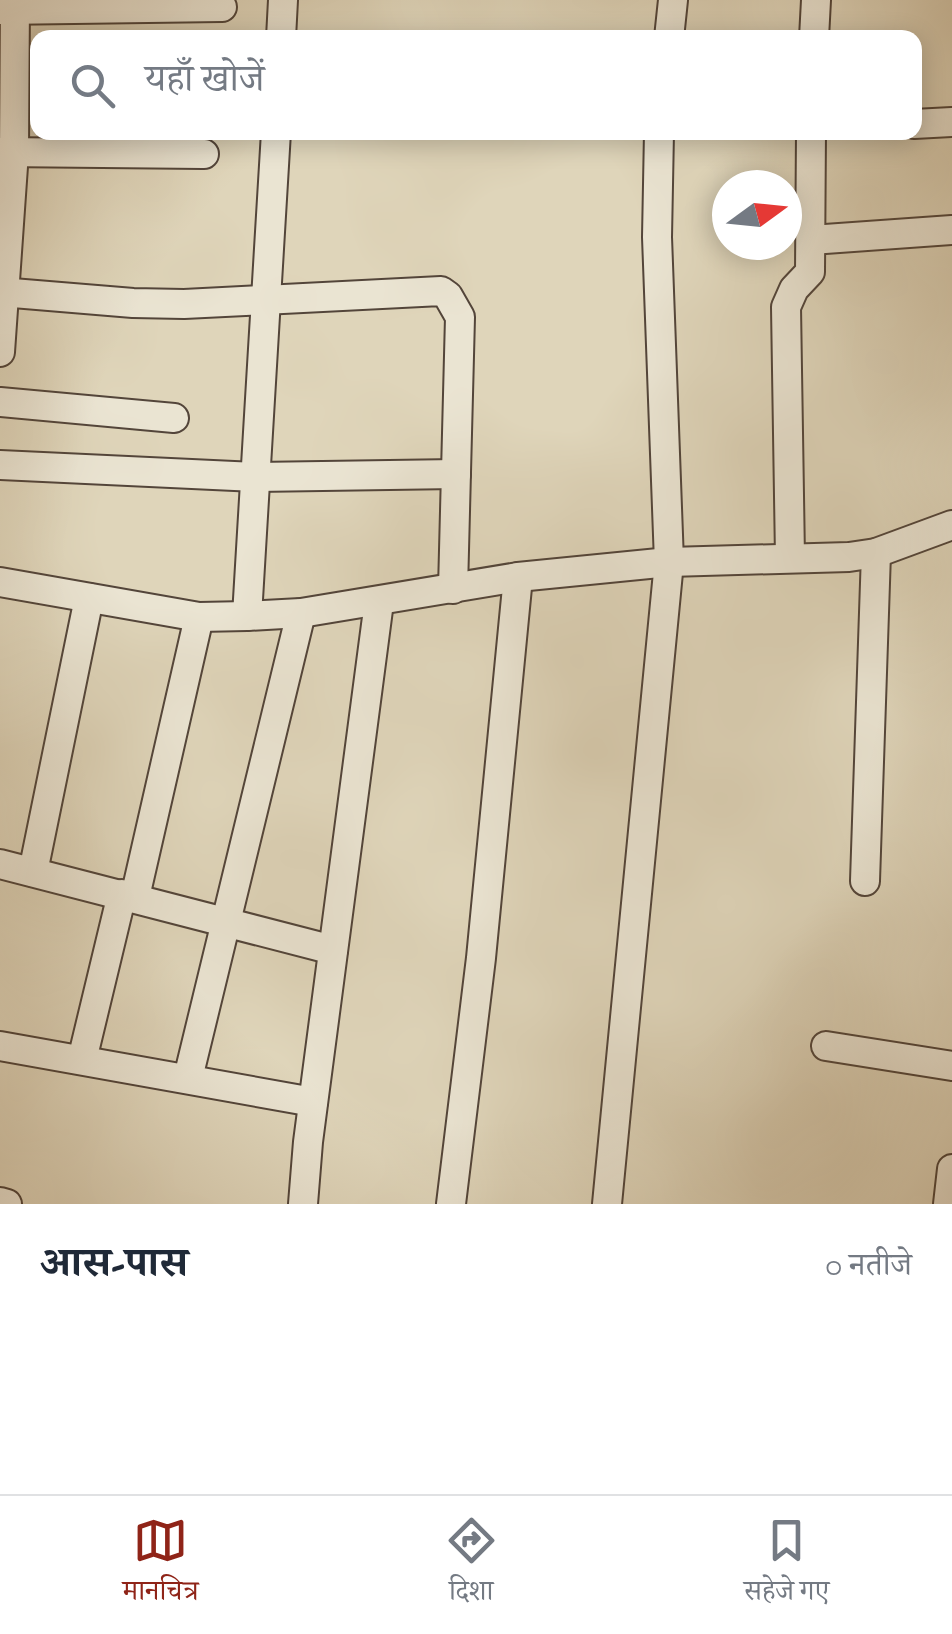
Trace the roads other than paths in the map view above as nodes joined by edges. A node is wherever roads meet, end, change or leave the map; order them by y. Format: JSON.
{"nodes":[{"id":1,"x":283,"y":0,"type":"edge"},
{"id":2,"x":673,"y":0,"type":"edge"},
{"id":3,"x":816,"y":0,"type":"edge"},
{"id":4,"x":10,"y":6,"type":"edge"},
{"id":5,"x":222,"y":7,"type":"dead end"},
{"id":6,"x":281,"y":30,"type":"edge"},
{"id":7,"x":669,"y":30,"type":"edge"},
{"id":8,"x":814,"y":30,"type":"edge"},
{"id":9,"x":952,"y":122,"type":"edge"},
{"id":10,"x":922,"y":124,"type":"edge"},
{"id":11,"x":276,"y":140,"type":"edge"},
{"id":12,"x":659,"y":140,"type":"edge"},
{"id":13,"x":811,"y":140,"type":"edge"},
{"id":14,"x":7,"y":152,"type":"edge"},
{"id":15,"x":204,"y":154,"type":"dead end"},
{"id":16,"x":952,"y":230,"type":"edge"},
{"id":17,"x":811,"y":240,"type":"junction"},
{"id":18,"x":2,"y":292,"type":"edge"},
{"id":19,"x":268,"y":298,"type":"junction"},
{"id":20,"x":0,"y":352,"type":"edge"},
{"id":21,"x":0,"y":402,"type":"edge"},
{"id":22,"x":174,"y":418,"type":"dead end"},
{"id":23,"x":0,"y":465,"type":"edge"},
{"id":24,"x":456,"y":474,"type":"junction"},
{"id":25,"x":256,"y":476,"type":"junction"},
{"id":26,"x":952,"y":525,"type":"edge"},
{"id":27,"x":876,"y":553,"type":"junction"},
{"id":28,"x":790,"y":558,"type":"junction"},
{"id":29,"x":669,"y":562,"type":"junction"},
{"id":30,"x":518,"y":577,"type":"junction"},
{"id":31,"x":0,"y":582,"type":"edge"},
{"id":32,"x":453,"y":588,"type":"junction"},
{"id":33,"x":89,"y":598,"type":"junction"},
{"id":34,"x":379,"y":602,"type":"junction"},
{"id":35,"x":301,"y":613,"type":"junction"},
{"id":36,"x":247,"y":616,"type":"junction"},
{"id":37,"x":199,"y":617,"type":"junction"},
{"id":38,"x":0,"y":864,"type":"edge"},
{"id":39,"x":33,"y":872,"type":"junction"},
{"id":40,"x":865,"y":881,"type":"dead end"},
{"id":41,"x":129,"y":895,"type":"junction"},
{"id":42,"x":225,"y":923,"type":"junction"},
{"id":43,"x":333,"y":950,"type":"junction"},
{"id":44,"x":0,"y":1046,"type":"edge"},
{"id":45,"x":826,"y":1046,"type":"dead end"},
{"id":46,"x":82,"y":1060,"type":"junction"},
{"id":47,"x":952,"y":1066,"type":"edge"},
{"id":48,"x":188,"y":1078,"type":"junction"},
{"id":49,"x":313,"y":1102,"type":"junction"},
{"id":50,"x":952,"y":1169,"type":"edge"},
{"id":51,"x":0,"y":1202,"type":"edge"},
{"id":52,"x":7,"y":1204,"type":"edge"},
{"id":53,"x":303,"y":1204,"type":"edge"},
{"id":54,"x":451,"y":1204,"type":"edge"},
{"id":55,"x":607,"y":1204,"type":"edge"},
{"id":56,"x":948,"y":1204,"type":"edge"}],
"edges":[{"from":1,"to":6,"type":"street"},
{"from":2,"to":7,"type":"street"},
{"from":3,"to":8,"type":"street"},
{"from":4,"to":5,"type":"street"},
{"from":4,"to":14,"type":"street"},
{"from":9,"to":10,"type":"street"},
{"from":11,"to":19,"type":"street"},
{"from":12,"to":29,"type":"street"},
{"from":13,"to":17,"type":"street"},
{"from":14,"to":15,"type":"street"},
{"from":14,"to":18,"type":"street"},
{"from":16,"to":17,"type":"street"},
{"from":17,"to":28,"type":"street"},
{"from":18,"to":19,"type":"street"},
{"from":18,"to":20,"type":"street"},
{"from":19,"to":24,"type":"street"},
{"from":19,"to":25,"type":"street"},
{"from":21,"to":22,"type":"street"},
{"from":23,"to":25,"type":"street"},
{"from":24,"to":25,"type":"street"},
{"from":24,"to":32,"type":"street"},
{"from":25,"to":36,"type":"street"},
{"from":26,"to":27,"type":"street"},
{"from":27,"to":28,"type":"street"},
{"from":27,"to":40,"type":"street"},
{"from":28,"to":29,"type":"street"},
{"from":29,"to":30,"type":"street"},
{"from":29,"to":55,"type":"street"},
{"from":30,"to":32,"type":"street"},
{"from":30,"to":54,"type":"street"},
{"from":31,"to":33,"type":"street"},
{"from":32,"to":34,"type":"street"},
{"from":33,"to":37,"type":"street"},
{"from":33,"to":39,"type":"street"},
{"from":34,"to":35,"type":"street"},
{"from":34,"to":43,"type":"street"},
{"from":35,"to":36,"type":"street"},
{"from":35,"to":42,"type":"street"},
{"from":36,"to":37,"type":"street"},
{"from":37,"to":41,"type":"street"},
{"from":38,"to":39,"type":"street"},
{"from":39,"to":41,"type":"street"},
{"from":41,"to":42,"type":"street"},
{"from":41,"to":46,"type":"street"},
{"from":42,"to":43,"type":"street"},
{"from":42,"to":48,"type":"street"},
{"from":43,"to":49,"type":"street"},
{"from":44,"to":46,"type":"street"},
{"from":45,"to":47,"type":"street"},
{"from":46,"to":48,"type":"street"},
{"from":48,"to":49,"type":"street"},
{"from":49,"to":53,"type":"street"},
{"from":50,"to":56,"type":"street"},
{"from":51,"to":52,"type":"street"}]}
